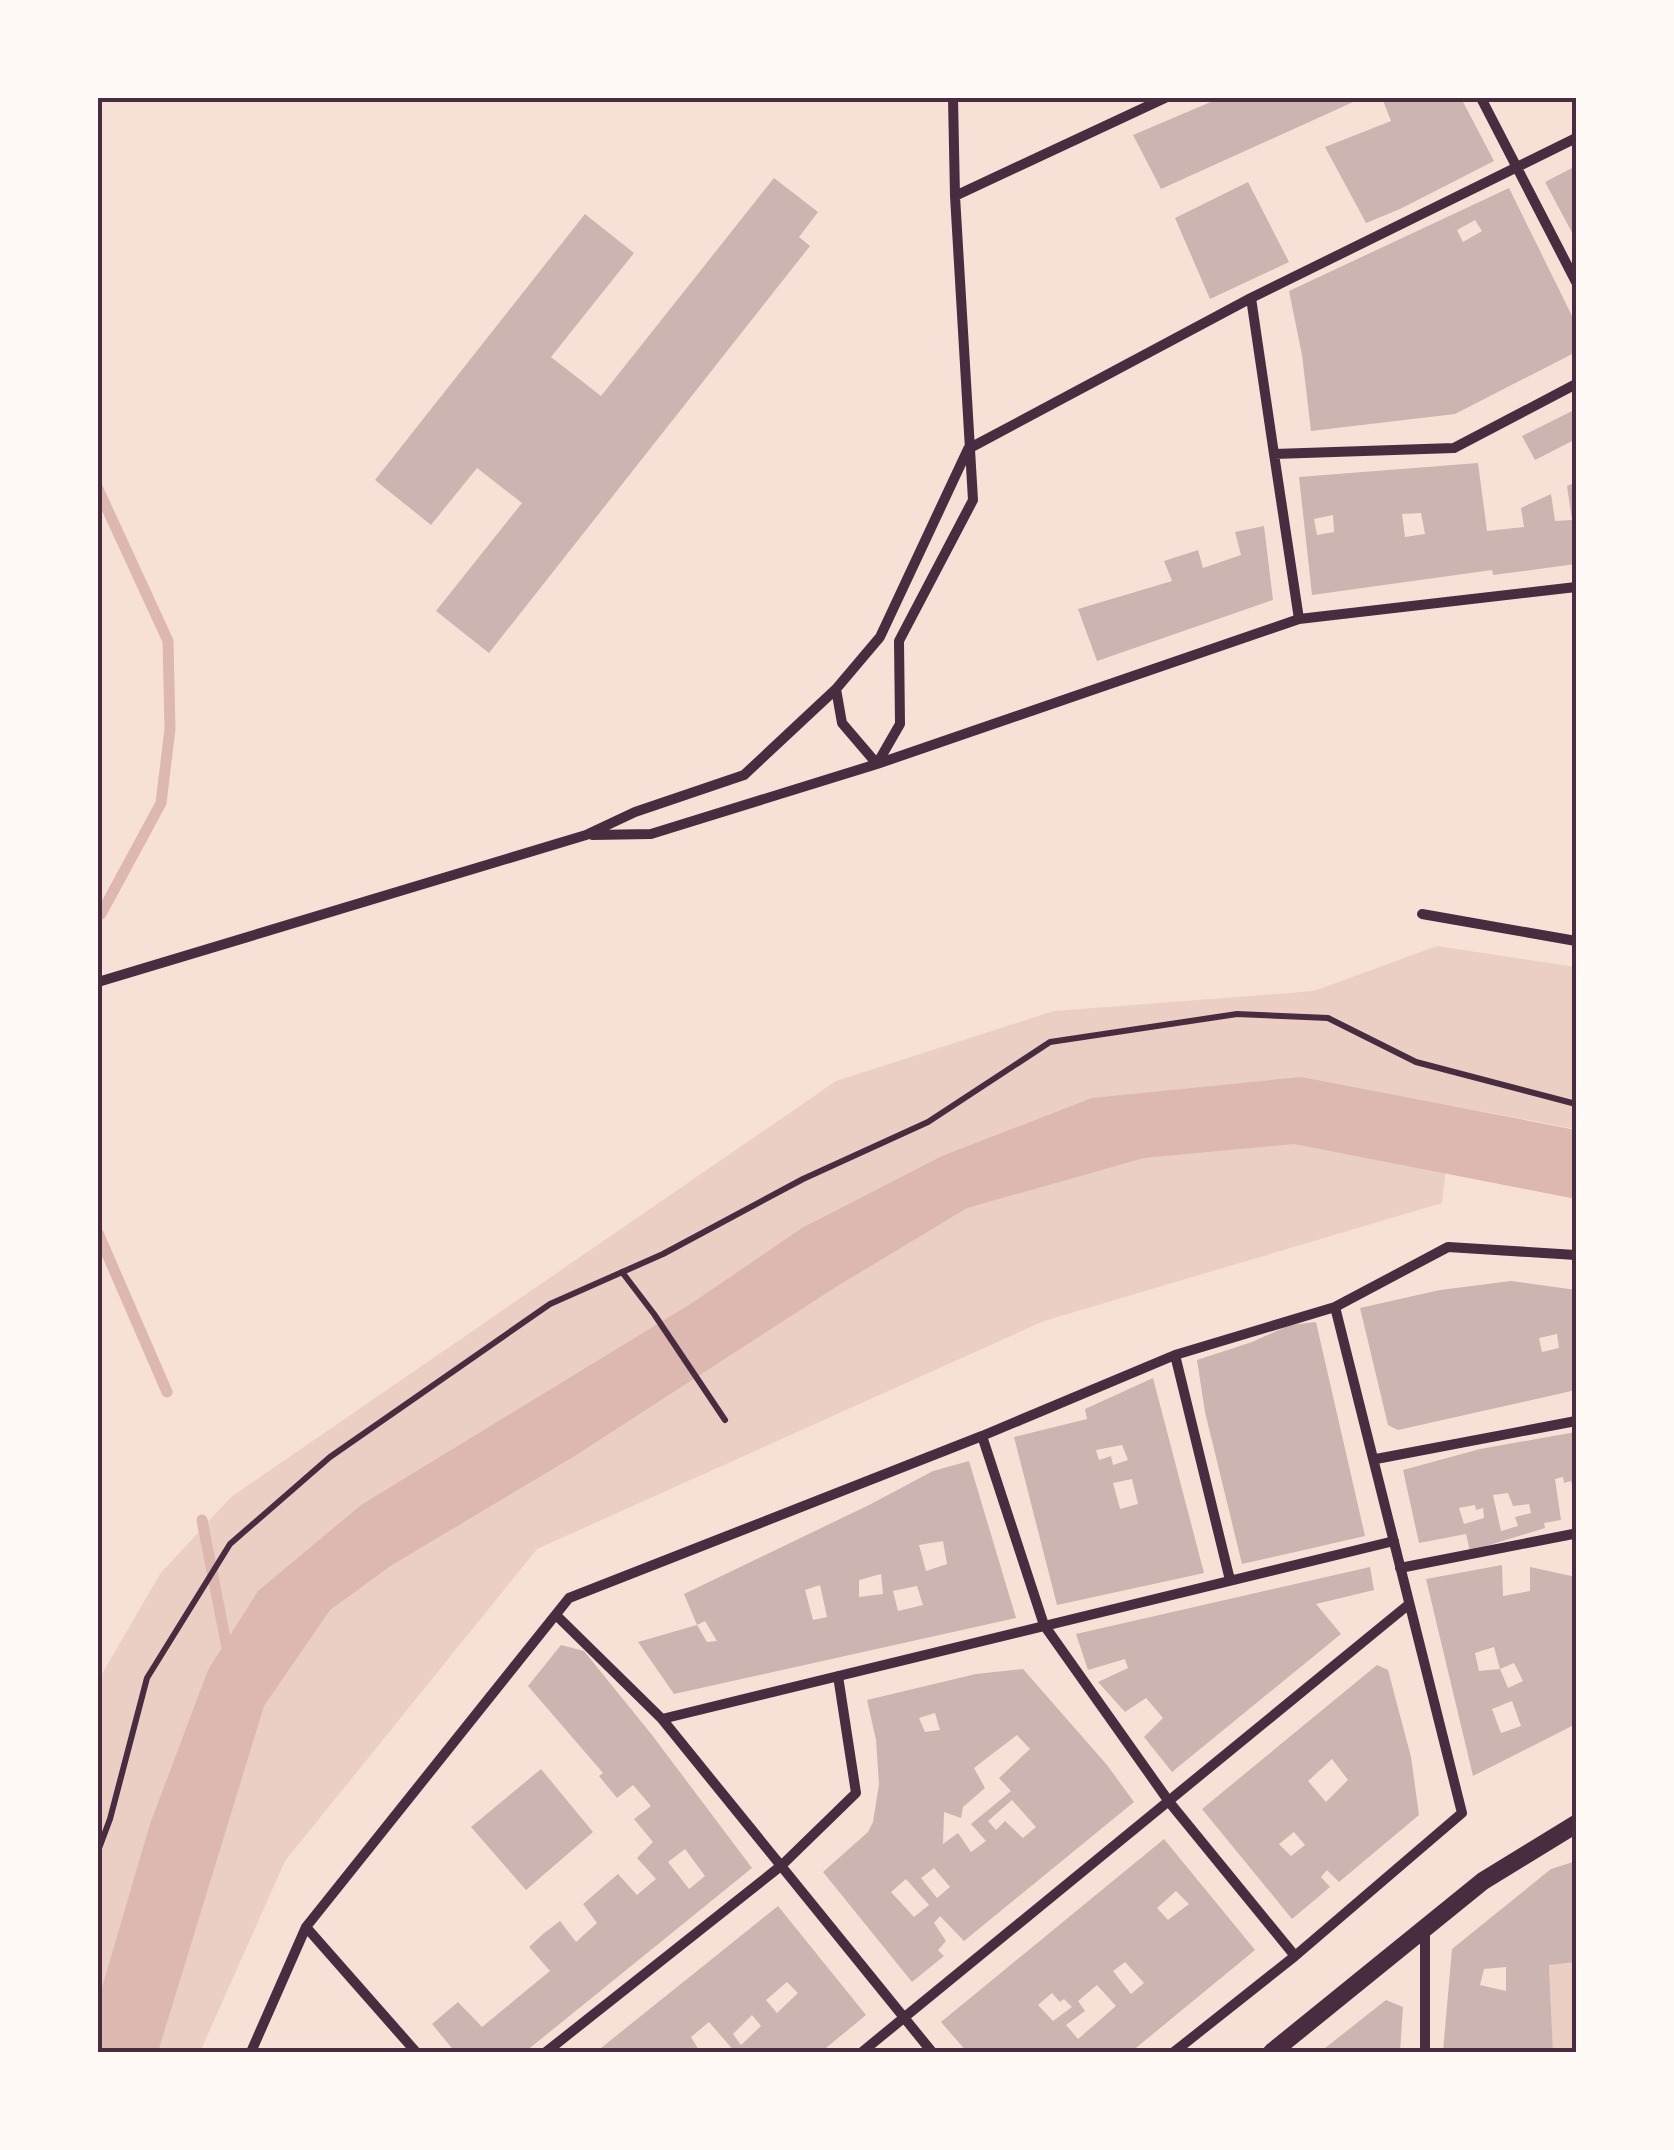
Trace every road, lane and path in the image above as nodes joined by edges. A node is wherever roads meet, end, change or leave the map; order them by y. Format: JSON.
{"nodes":[{"id":1,"x":954,"y":98,"type":"edge"},
{"id":2,"x":1166,"y":98,"type":"edge"},
{"id":3,"x":1481,"y":98,"type":"edge"},
{"id":4,"x":1576,"y":138,"type":"edge"},
{"id":5,"x":1516,"y":167,"type":"junction"},
{"id":6,"x":955,"y":196,"type":"junction"},
{"id":7,"x":1576,"y":282,"type":"edge"},
{"id":8,"x":1252,"y":298,"type":"junction"},
{"id":9,"x":1576,"y":384,"type":"edge"},
{"id":10,"x":968,"y":449,"type":"junction"},
{"id":11,"x":1274,"y":454,"type":"junction"},
{"id":12,"x":1576,"y":587,"type":"edge"},
{"id":13,"x":1299,"y":620,"type":"junction"},
{"id":14,"x":836,"y":688,"type":"junction"},
{"id":15,"x":877,"y":764,"type":"junction"},
{"id":16,"x":586,"y":835,"type":"junction"},
{"id":17,"x":1422,"y":914,"type":"dead end"},
{"id":18,"x":1576,"y":941,"type":"edge"},
{"id":19,"x":98,"y":982,"type":"edge"},
{"id":20,"x":1576,"y":1104,"type":"edge"},
{"id":21,"x":1576,"y":1255,"type":"edge"},
{"id":22,"x":622,"y":1272,"type":"junction"},
{"id":23,"x":1336,"y":1306,"type":"junction"},
{"id":24,"x":1175,"y":1355,"type":"junction"},
{"id":25,"x":725,"y":1420,"type":"dead end"},
{"id":26,"x":1576,"y":1422,"type":"edge"},
{"id":27,"x":982,"y":1436,"type":"junction"},
{"id":28,"x":1376,"y":1459,"type":"junction"},
{"id":29,"x":1572,"y":1534,"type":"dead end"},
{"id":30,"x":1394,"y":1541,"type":"junction"},
{"id":31,"x":1400,"y":1568,"type":"junction"},
{"id":32,"x":1230,"y":1580,"type":"junction"},
{"id":33,"x":1408,"y":1605,"type":"junction"},
{"id":34,"x":556,"y":1615,"type":"junction"},
{"id":35,"x":1044,"y":1625,"type":"junction"},
{"id":36,"x":838,"y":1676,"type":"junction"},
{"id":37,"x":662,"y":1720,"type":"junction"},
{"id":38,"x":1170,"y":1803,"type":"junction"},
{"id":39,"x":1576,"y":1824,"type":"edge"},
{"id":40,"x":98,"y":1851,"type":"edge"},
{"id":41,"x":782,"y":1865,"type":"junction"},
{"id":42,"x":306,"y":1927,"type":"junction"},
{"id":43,"x":1424,"y":1930,"type":"junction"},
{"id":44,"x":1295,"y":1956,"type":"junction"},
{"id":45,"x":905,"y":2018,"type":"junction"},
{"id":46,"x":252,"y":2052,"type":"edge"},
{"id":47,"x":416,"y":2052,"type":"edge"},
{"id":48,"x":546,"y":2052,"type":"edge"},
{"id":49,"x":862,"y":2052,"type":"edge"},
{"id":50,"x":932,"y":2052,"type":"edge"},
{"id":51,"x":1174,"y":2052,"type":"edge"},
{"id":52,"x":1272,"y":2052,"type":"edge"},
{"id":53,"x":1425,"y":2052,"type":"edge"}],
"edges":[{"from":1,"to":6,"type":"street"},
{"from":2,"to":6,"type":"street"},
{"from":3,"to":5,"type":"street"},
{"from":4,"to":5,"type":"street"},
{"from":5,"to":7,"type":"street"},
{"from":5,"to":8,"type":"street"},
{"from":6,"to":10,"type":"street"},
{"from":8,"to":10,"type":"street"},
{"from":8,"to":11,"type":"street"},
{"from":9,"to":11,"type":"street"},
{"from":10,"to":14,"type":"street"},
{"from":10,"to":15,"type":"street"},
{"from":11,"to":13,"type":"street"},
{"from":12,"to":13,"type":"street"},
{"from":13,"to":15,"type":"street"},
{"from":14,"to":15,"type":"street"},
{"from":14,"to":16,"type":"street"},
{"from":15,"to":16,"type":"street"},
{"from":16,"to":19,"type":"street"},
{"from":17,"to":18,"type":"street"},
{"from":20,"to":22,"type":"path"},
{"from":21,"to":23,"type":"street"},
{"from":22,"to":25,"type":"path"},
{"from":22,"to":40,"type":"path"},
{"from":23,"to":24,"type":"street"},
{"from":23,"to":28,"type":"street"},
{"from":24,"to":27,"type":"street"},
{"from":24,"to":32,"type":"street"},
{"from":26,"to":28,"type":"street"},
{"from":27,"to":34,"type":"street"},
{"from":27,"to":35,"type":"street"},
{"from":28,"to":30,"type":"street"},
{"from":29,"to":31,"type":"street"},
{"from":30,"to":31,"type":"street"},
{"from":30,"to":32,"type":"street"},
{"from":31,"to":33,"type":"street"},
{"from":32,"to":35,"type":"street"},
{"from":33,"to":38,"type":"street"},
{"from":33,"to":44,"type":"street"},
{"from":34,"to":37,"type":"street"},
{"from":34,"to":42,"type":"street"},
{"from":35,"to":36,"type":"street"},
{"from":35,"to":38,"type":"street"},
{"from":36,"to":37,"type":"street"},
{"from":36,"to":41,"type":"street"},
{"from":37,"to":41,"type":"street"},
{"from":38,"to":44,"type":"street"},
{"from":38,"to":45,"type":"street"},
{"from":39,"to":43,"type":"street"},
{"from":41,"to":45,"type":"street"},
{"from":41,"to":48,"type":"street"},
{"from":42,"to":46,"type":"street"},
{"from":42,"to":47,"type":"street"},
{"from":43,"to":52,"type":"street"},
{"from":43,"to":53,"type":"street"},
{"from":44,"to":51,"type":"street"},
{"from":45,"to":49,"type":"street"},
{"from":45,"to":50,"type":"street"}]}
